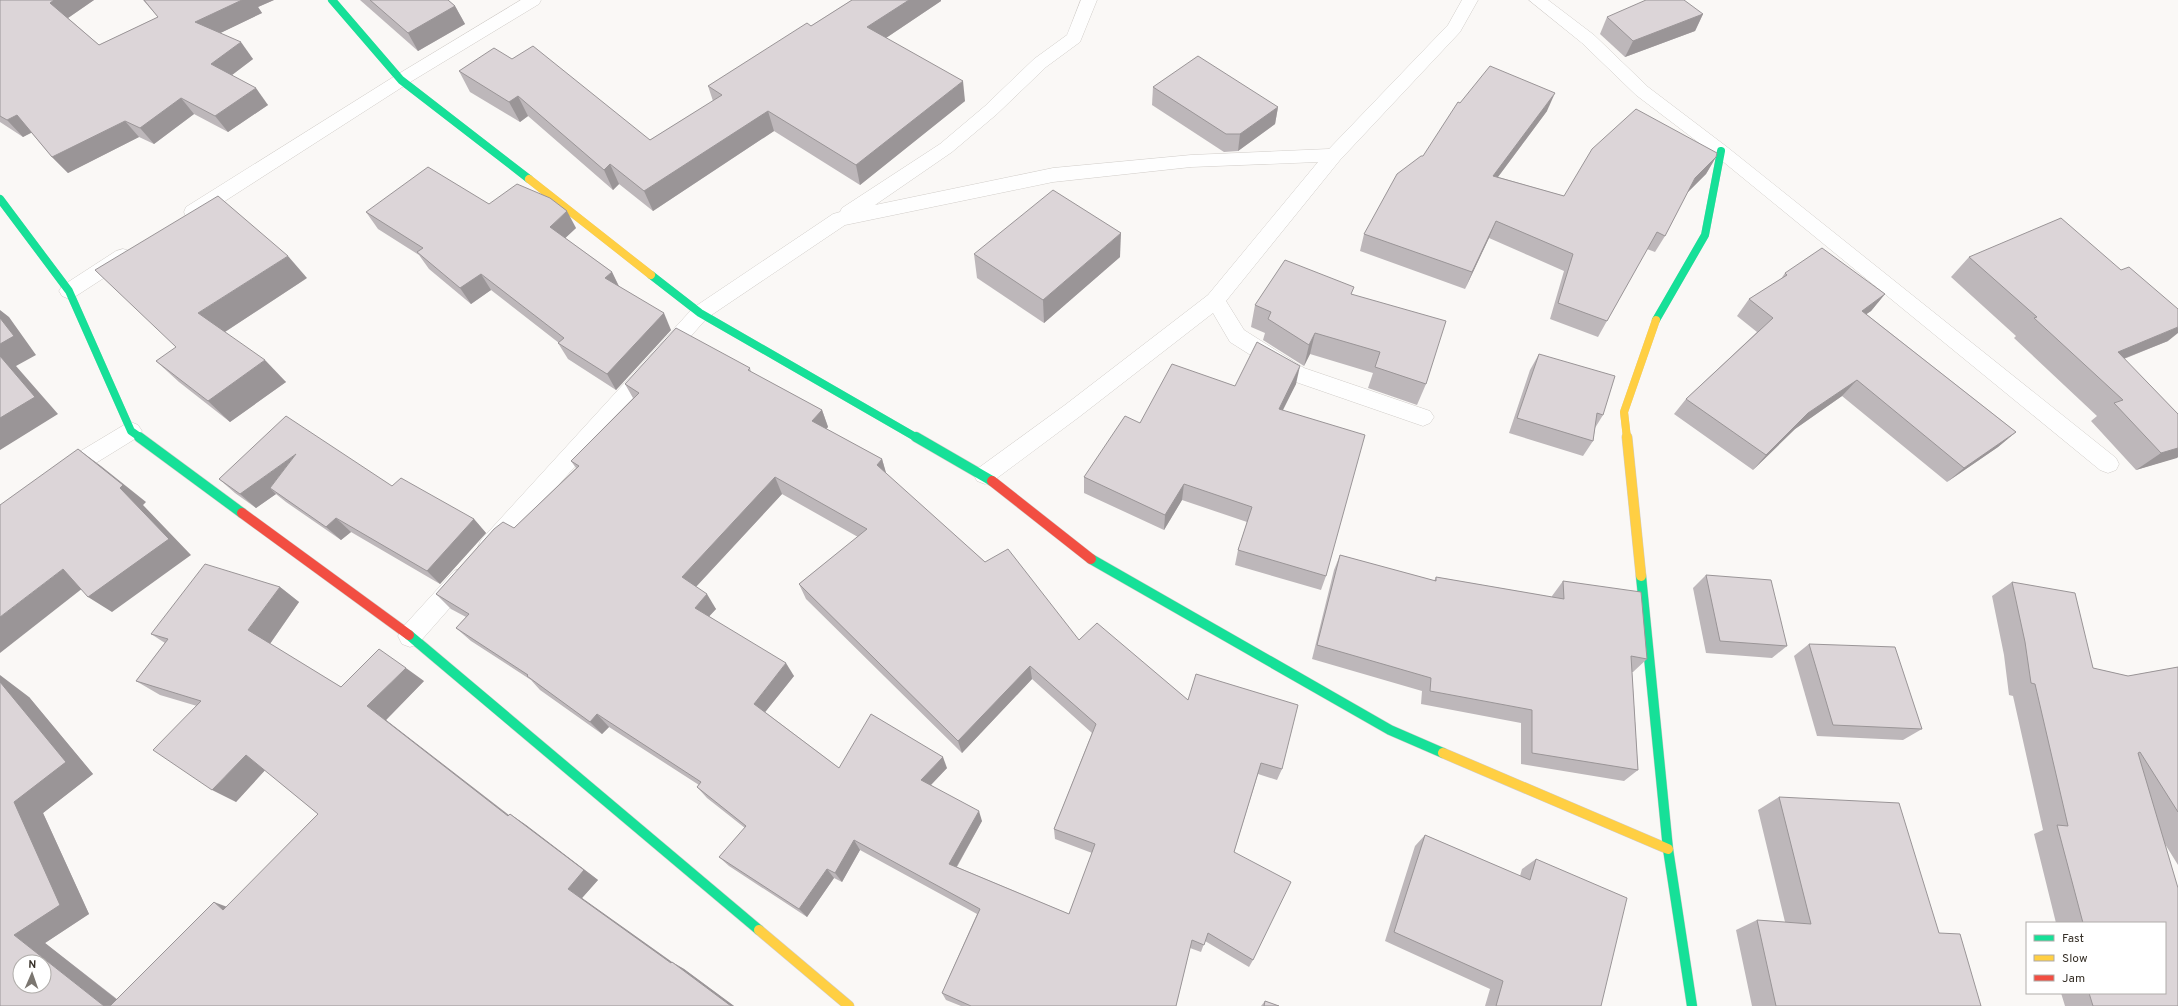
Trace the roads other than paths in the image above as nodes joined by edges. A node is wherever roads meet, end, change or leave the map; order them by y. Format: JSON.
{"nodes":[{"id":1,"x":332,"y":0,"type":"edge"},
{"id":2,"x":533,"y":0,"type":"edge"},
{"id":3,"x":1089,"y":0,"type":"edge"},
{"id":4,"x":1470,"y":0,"type":"edge"},
{"id":5,"x":1537,"y":0,"type":"edge"},
{"id":6,"x":401,"y":80,"type":"junction"},
{"id":7,"x":1720,"y":151,"type":"junction"},
{"id":8,"x":1334,"y":155,"type":"junction"},
{"id":9,"x":0,"y":199,"type":"edge"},
{"id":10,"x":182,"y":219,"type":"edge"},
{"id":11,"x":840,"y":219,"type":"junction"},
{"id":12,"x":135,"y":249,"type":"edge"},
{"id":13,"x":69,"y":291,"type":"junction"},
{"id":14,"x":1215,"y":300,"type":"junction"},
{"id":15,"x":700,"y":314,"type":"junction"},
{"id":16,"x":1423,"y":417,"type":"dead end"},
{"id":17,"x":131,"y":431,"type":"junction"},
{"id":18,"x":2108,"y":464,"type":"dead end"},
{"id":19,"x":985,"y":475,"type":"junction"},
{"id":20,"x":46,"y":482,"type":"edge"},
{"id":21,"x":410,"y":636,"type":"junction"},
{"id":22,"x":1668,"y":848,"type":"junction"},
{"id":23,"x":849,"y":1006,"type":"edge"},
{"id":24,"x":1692,"y":1006,"type":"edge"}],
"edges":[{"from":1,"to":6,"type":"street"},
{"from":2,"to":6,"type":"street"},
{"from":3,"to":11,"type":"street"},
{"from":4,"to":8,"type":"street"},
{"from":5,"to":7,"type":"street"},
{"from":6,"to":10,"type":"street"},
{"from":6,"to":15,"type":"street"},
{"from":7,"to":18,"type":"street"},
{"from":7,"to":22,"type":"street"},
{"from":8,"to":11,"type":"street"},
{"from":8,"to":14,"type":"street"},
{"from":9,"to":13,"type":"street"},
{"from":11,"to":15,"type":"street"},
{"from":12,"to":13,"type":"street"},
{"from":13,"to":17,"type":"street"},
{"from":14,"to":16,"type":"street"},
{"from":14,"to":19,"type":"street"},
{"from":15,"to":19,"type":"street"},
{"from":15,"to":21,"type":"street"},
{"from":17,"to":20,"type":"street"},
{"from":17,"to":21,"type":"street"},
{"from":19,"to":22,"type":"street"},
{"from":21,"to":23,"type":"street"},
{"from":22,"to":24,"type":"street"}]}
